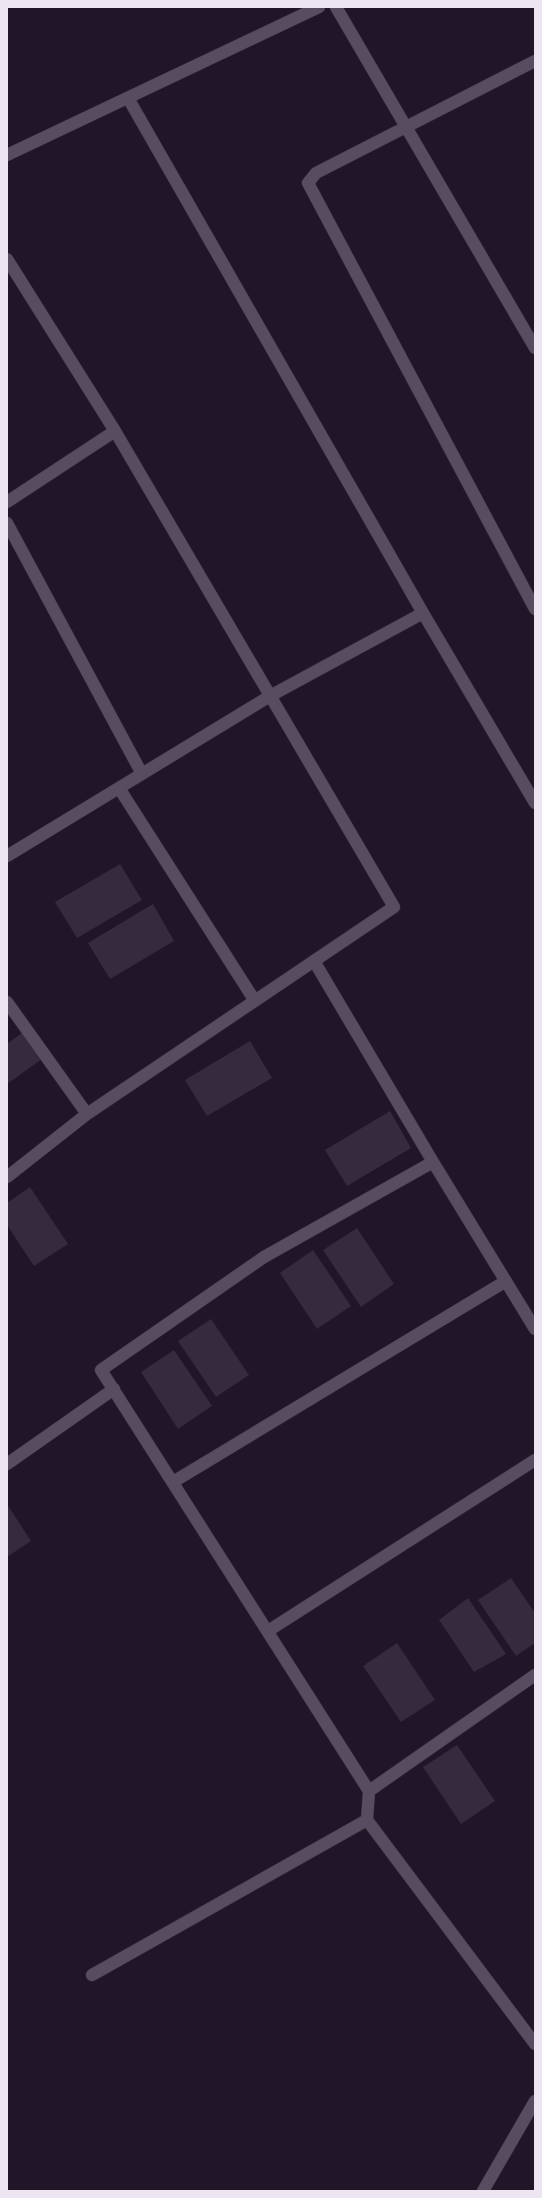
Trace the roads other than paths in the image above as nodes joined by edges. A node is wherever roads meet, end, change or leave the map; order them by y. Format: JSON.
{"nodes":[{"id":1,"x":319,"y":7,"type":"edge"},
{"id":2,"x":336,"y":7,"type":"edge"},
{"id":3,"x":535,"y":61,"type":"edge"},
{"id":4,"x":128,"y":98,"type":"junction"},
{"id":5,"x":406,"y":128,"type":"junction"},
{"id":6,"x":7,"y":155,"type":"edge"},
{"id":7,"x":7,"y":259,"type":"edge"},
{"id":8,"x":535,"y":348,"type":"edge"},
{"id":9,"x":115,"y":431,"type":"junction"},
{"id":10,"x":7,"y":502,"type":"edge"},
{"id":11,"x":7,"y":523,"type":"edge"},
{"id":12,"x":535,"y":609,"type":"edge"},
{"id":13,"x":423,"y":613,"type":"junction"},
{"id":14,"x":270,"y":696,"type":"junction"},
{"id":15,"x":142,"y":774,"type":"junction"},
{"id":16,"x":119,"y":788,"type":"junction"},
{"id":17,"x":535,"y":803,"type":"edge"},
{"id":18,"x":7,"y":856,"type":"edge"},
{"id":19,"x":314,"y":961,"type":"junction"},
{"id":20,"x":255,"y":1001,"type":"junction"},
{"id":21,"x":7,"y":1002,"type":"edge"},
{"id":22,"x":87,"y":1114,"type":"junction"},
{"id":23,"x":433,"y":1162,"type":"junction"},
{"id":24,"x":7,"y":1177,"type":"edge"},
{"id":25,"x":506,"y":1281,"type":"junction"},
{"id":26,"x":535,"y":1329,"type":"edge"},
{"id":27,"x":114,"y":1389,"type":"junction"},
{"id":28,"x":535,"y":1460,"type":"edge"},
{"id":29,"x":7,"y":1464,"type":"edge"},
{"id":30,"x":173,"y":1482,"type":"junction"},
{"id":31,"x":268,"y":1631,"type":"junction"},
{"id":32,"x":535,"y":1674,"type":"edge"},
{"id":33,"x":370,"y":1792,"type":"junction"},
{"id":34,"x":367,"y":1820,"type":"junction"},
{"id":35,"x":92,"y":1975,"type":"dead end"},
{"id":36,"x":535,"y":2044,"type":"edge"},
{"id":37,"x":535,"y":2101,"type":"edge"},
{"id":38,"x":483,"y":2191,"type":"edge"}],
"edges":[{"from":1,"to":4,"type":"street"},
{"from":2,"to":5,"type":"street"},
{"from":3,"to":5,"type":"street"},
{"from":4,"to":6,"type":"street"},
{"from":4,"to":13,"type":"street"},
{"from":5,"to":8,"type":"street"},
{"from":5,"to":12,"type":"street"},
{"from":7,"to":9,"type":"street"},
{"from":9,"to":10,"type":"street"},
{"from":9,"to":14,"type":"street"},
{"from":11,"to":15,"type":"street"},
{"from":13,"to":14,"type":"street"},
{"from":13,"to":17,"type":"street"},
{"from":14,"to":15,"type":"street"},
{"from":14,"to":19,"type":"street"},
{"from":15,"to":16,"type":"street"},
{"from":16,"to":18,"type":"street"},
{"from":16,"to":20,"type":"street"},
{"from":19,"to":20,"type":"street"},
{"from":19,"to":23,"type":"street"},
{"from":20,"to":22,"type":"street"},
{"from":21,"to":22,"type":"street"},
{"from":22,"to":24,"type":"street"},
{"from":23,"to":25,"type":"street"},
{"from":23,"to":27,"type":"street"},
{"from":25,"to":26,"type":"street"},
{"from":25,"to":30,"type":"street"},
{"from":27,"to":29,"type":"street"},
{"from":27,"to":30,"type":"street"},
{"from":28,"to":31,"type":"street"},
{"from":30,"to":31,"type":"street"},
{"from":31,"to":33,"type":"street"},
{"from":32,"to":33,"type":"street"},
{"from":33,"to":34,"type":"street"},
{"from":34,"to":35,"type":"street"},
{"from":34,"to":36,"type":"street"},
{"from":37,"to":38,"type":"street"}]}
